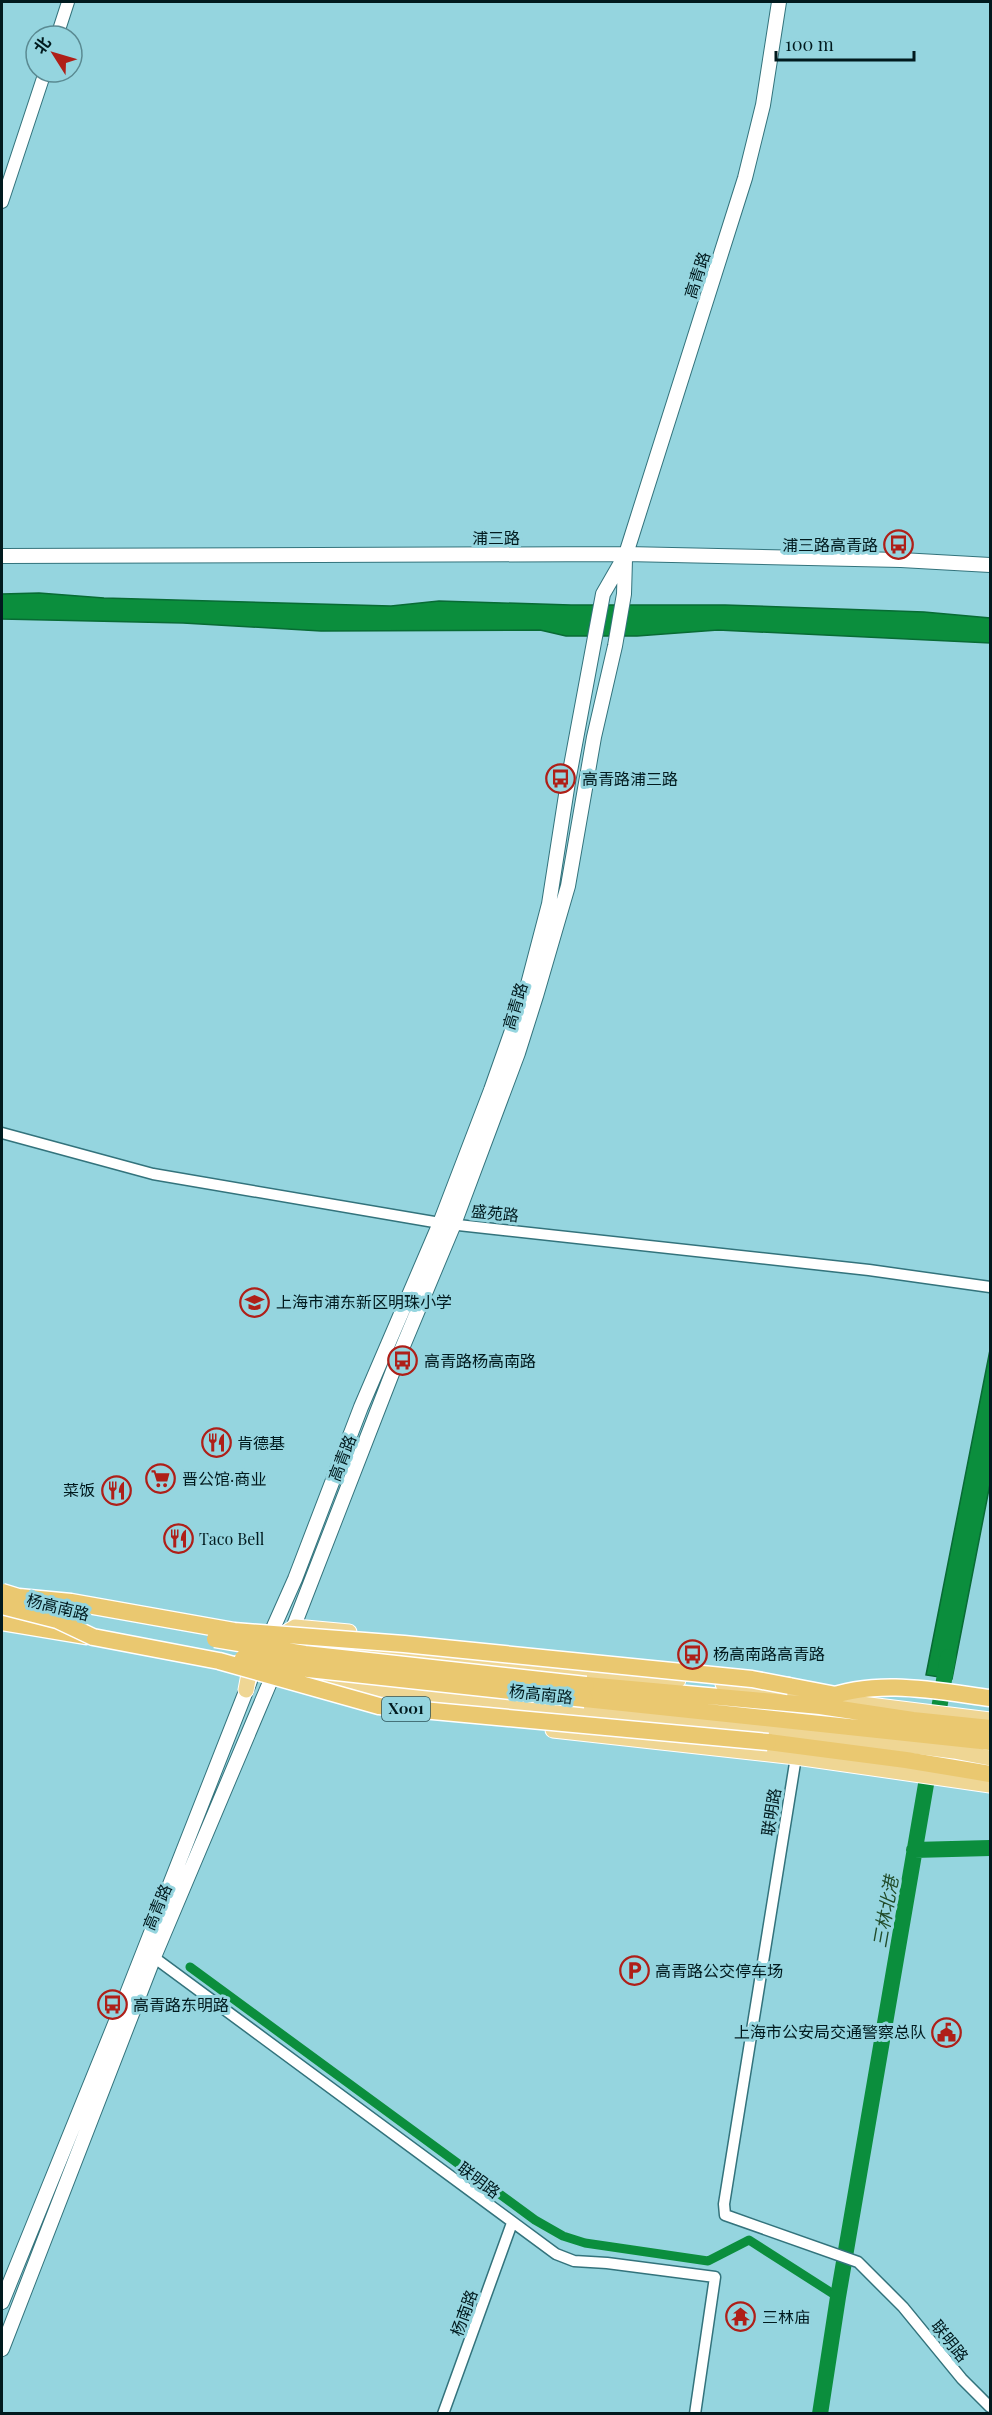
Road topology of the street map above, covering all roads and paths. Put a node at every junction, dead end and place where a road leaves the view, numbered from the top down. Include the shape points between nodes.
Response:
1 (68, 2) edge
2 (779, 2) edge
3 (61, 24) edge
4 (41, 84) edge
5 (2, 202) edge
6 (626, 554) junction
7 (2, 556) edge
8 (990, 565) edge
9 (2, 1133) edge
10 (440, 1223) junction
11 (454, 1224) junction
12 (990, 1287) edge
13 (2, 1584) edge
14 (2, 1591) edge
15 (19, 1597) junction
16 (71, 1602) junction
17 (2, 1608) edge
18 (55, 1619) junction
19 (2, 1622) edge
20 (294, 1627) junction
21 (93, 1637) junction
22 (287, 1642) junction
23 (150, 1644) junction
24 (265, 1646) junction
25 (232, 1660) junction
26 (276, 1669) junction
27 (254, 1672) junction
28 (741, 1686) junction
29 (756, 1690) junction
30 (586, 1692) junction
31 (837, 1695) junction
32 (990, 1698) edge
33 (777, 1702) junction
34 (990, 1720) edge
35 (990, 1728) edge
36 (819, 1729) junction
37 (956, 1733) junction
38 (910, 1741) junction
39 (987, 1743) edge
40 (850, 1745) junction
41 (827, 1749) junction
42 (796, 1756) junction
43 (990, 1758) edge
44 (873, 1769) junction
45 (990, 1774) edge
46 (990, 1785) edge
47 (149, 1954) junction
48 (512, 2223) junction
49 (2, 2302) edge
50 (2, 2349) edge
51 (990, 2407) edge
52 (443, 2414) edge
53 (695, 2414) edge

1 - 3 street
2 - 6 main road, 高青路 via 763,105 745,178
4 - 5 street
6 - 7 main road, 浦三路
6 - 8 main road, 浦三路
6 - 10 main road, 高青路 via 603,594 544,927 527,988
6 - 11 main road, 高青路 via 615,646 594,737 568,886 518,1053
9 - 10 street, 盛苑路 via 153,1174
10 - 11 street, 盛苑路
10 - 24 main road, 高青路
11 - 12 street, 盛苑路
11 - 20 main road, 高青路
13 - 16 highway, bridge
14 - 15 highway, 杨高南路 / X001, bridge
14 - 24 main road, 杨高南路 / X001
15 - 16 highway, 杨高南路 / X001, bridge
15 - 30 highway, 杨高南路 / X001, bridge via 103,1618 305,1654
16 - 31 highway, 杨高南路 / X001, bridge via 234,1631 752,1679
17 - 18 highway, 杨高南路 / X001, bridge
17 - 23 main road, 杨高南路 / X001
18 - 21 highway, 杨高南路 / X001, bridge
18 - 30 highway, 杨高南路 / X001, bridge via 299,1668
19 - 21 highway, bridge
20 - 22 main road, 高青路
20 - 24 main road
20 - 27 main road
20 - 28 main road via 708,1669
21 - 41 highway, 杨高南路 / X001, bridge via 219,1661 380,1706
22 - 26 main road, 高青路
22 - 27 main road
22 - 28 main road, 杨高南路 / X001
23 - 25 main road, 杨高南路
23 - 27 main road, 杨高南路
24 - 27 main road, 高青路
25 - 27 main road, 杨高南路
25 - 27 main road via 247,1670 249,1678
26 - 27 main road, 杨高南路
26 - 36 main road, 杨高南路 / X001 via 386,1693
26 - 42 main road, X001 via 291,1690 373,1711
26 - 47 main road, 高青路
27 - 47 main road, 高青路
28 - 29 main road, 杨高南路 / X001
29 - 31 main road, 杨高南路 / X001
29 - 33 main road, 杨高南路 / X001
30 - 33 highway, 杨高南路 / X001
30 - 36 highway, 杨高南路 / X001
31 - 32 highway, X001 via 921,1689
31 - 38 main road, 杨高南路 / X001
33 - 38 highway, 杨高南路 / X001
34 - 37 main road, 杨高南路 / X001
35 - 37 highway, 杨高南路 / X001
36 - 38 highway, 杨高南路 / X001
36 - 40 main road, 杨高南路
37 - 38 highway, 杨高南路 / X001
37 - 38 main road, 杨高南路 / X001
37 - 39 highway, 杨高南路 / X001
37 - 43 main road, 杨高南路 / X001
38 - 40 highway, X001
38 - 44 main road, X001
38 - 45 highway, X001
38 - 46 main road, X001 via 946,1779
40 - 41 highway, 杨高南路 / X001
41 - 44 main road, 杨高南路
42 - 44 main road, X001
42 - 51 street, 联明路 via 725,2215 858,2262
47 - 48 street, 联明路
47 - 49 main road, 高青路
47 - 50 main road, 高青路
48 - 52 street, 杨南路
48 - 53 street, 联明路 via 546,2248 574,2261 715,2277

